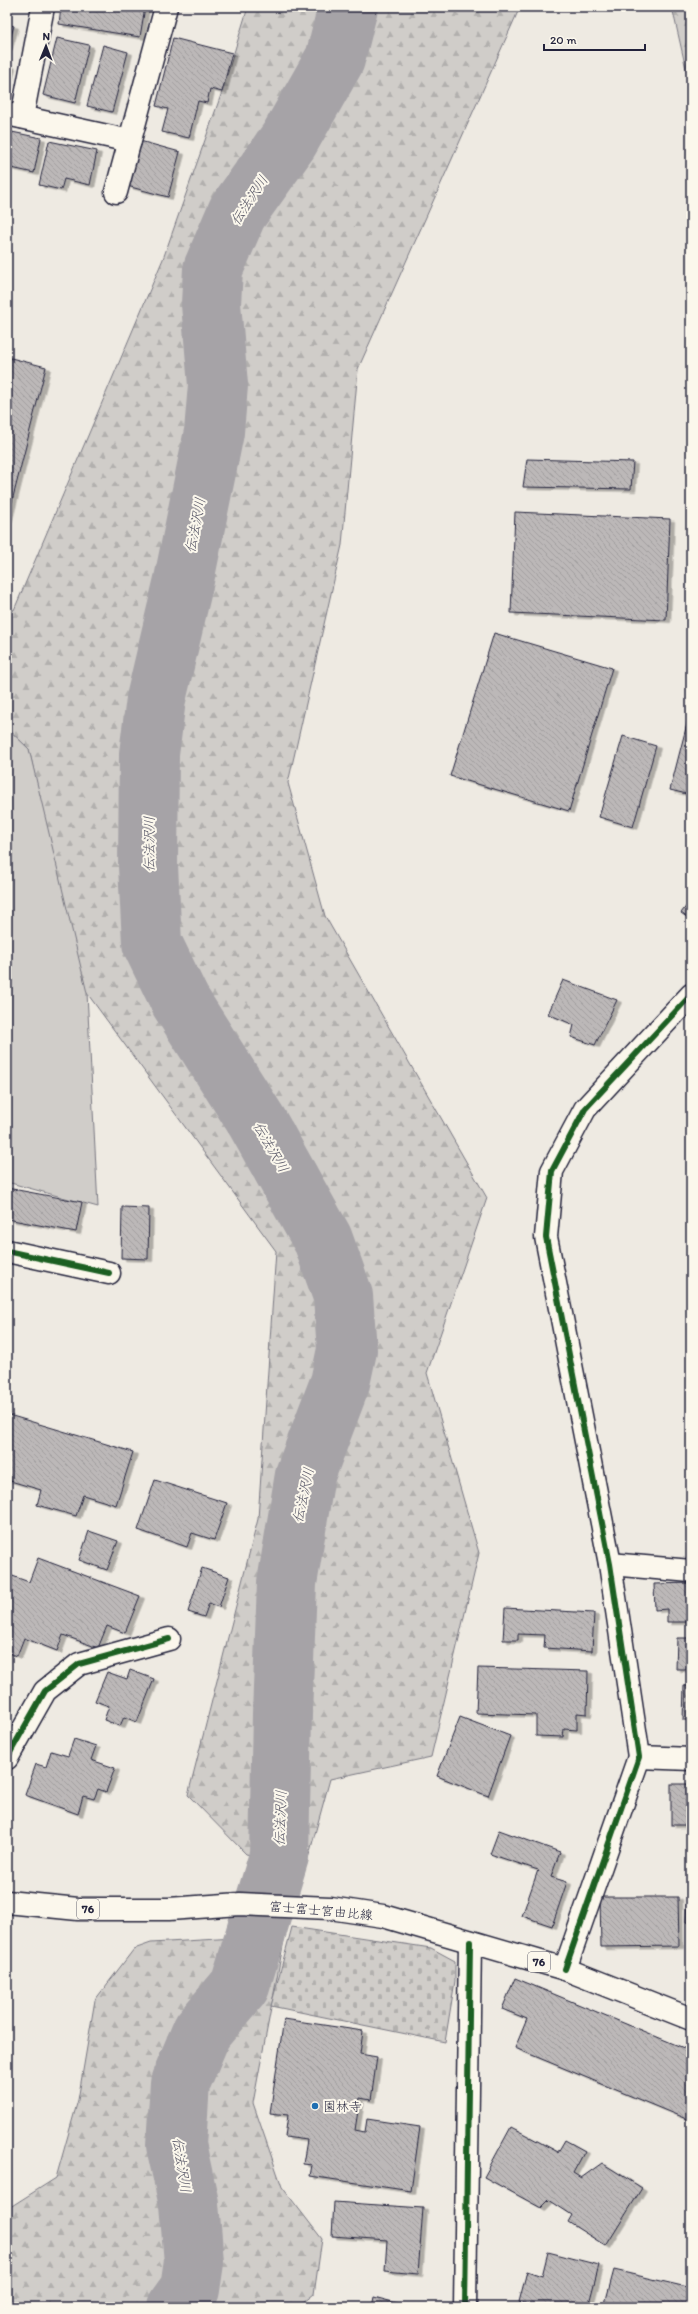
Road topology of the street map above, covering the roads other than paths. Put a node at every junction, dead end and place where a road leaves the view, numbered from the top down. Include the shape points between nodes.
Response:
1 (43, 7) edge
2 (166, 7) edge
3 (15, 116) edge
4 (130, 141) junction
5 (116, 192) dead end
6 (691, 995) edge
7 (7, 1251) edge
8 (109, 1273) dead end
9 (610, 1564) junction
10 (691, 1571) edge
11 (169, 1639) dead end
12 (639, 1757) junction
13 (7, 1758) edge
14 (691, 1759) edge
15 (7, 1902) edge
16 (470, 1942) junction
17 (565, 1969) junction
18 (691, 2019) edge
19 (465, 2307) edge

1 - 3 street
2 - 4 street
3 - 4 street
4 - 5 street
6 - 9 street via 585,1109 552,1171 546,1237
7 - 8 street
9 - 10 street
9 - 12 street
11 - 13 street via 79,1664 44,1691
12 - 14 street
12 - 17 street
15 - 16 street, 富士富士宮由比線 / 76 via 78,1909 169,1910 240,1904 330,1908 383,1916
16 - 17 street, 富士富士宮由比線 / 76
16 - 19 street
17 - 18 street, 富士富士宮由比線 / 76

